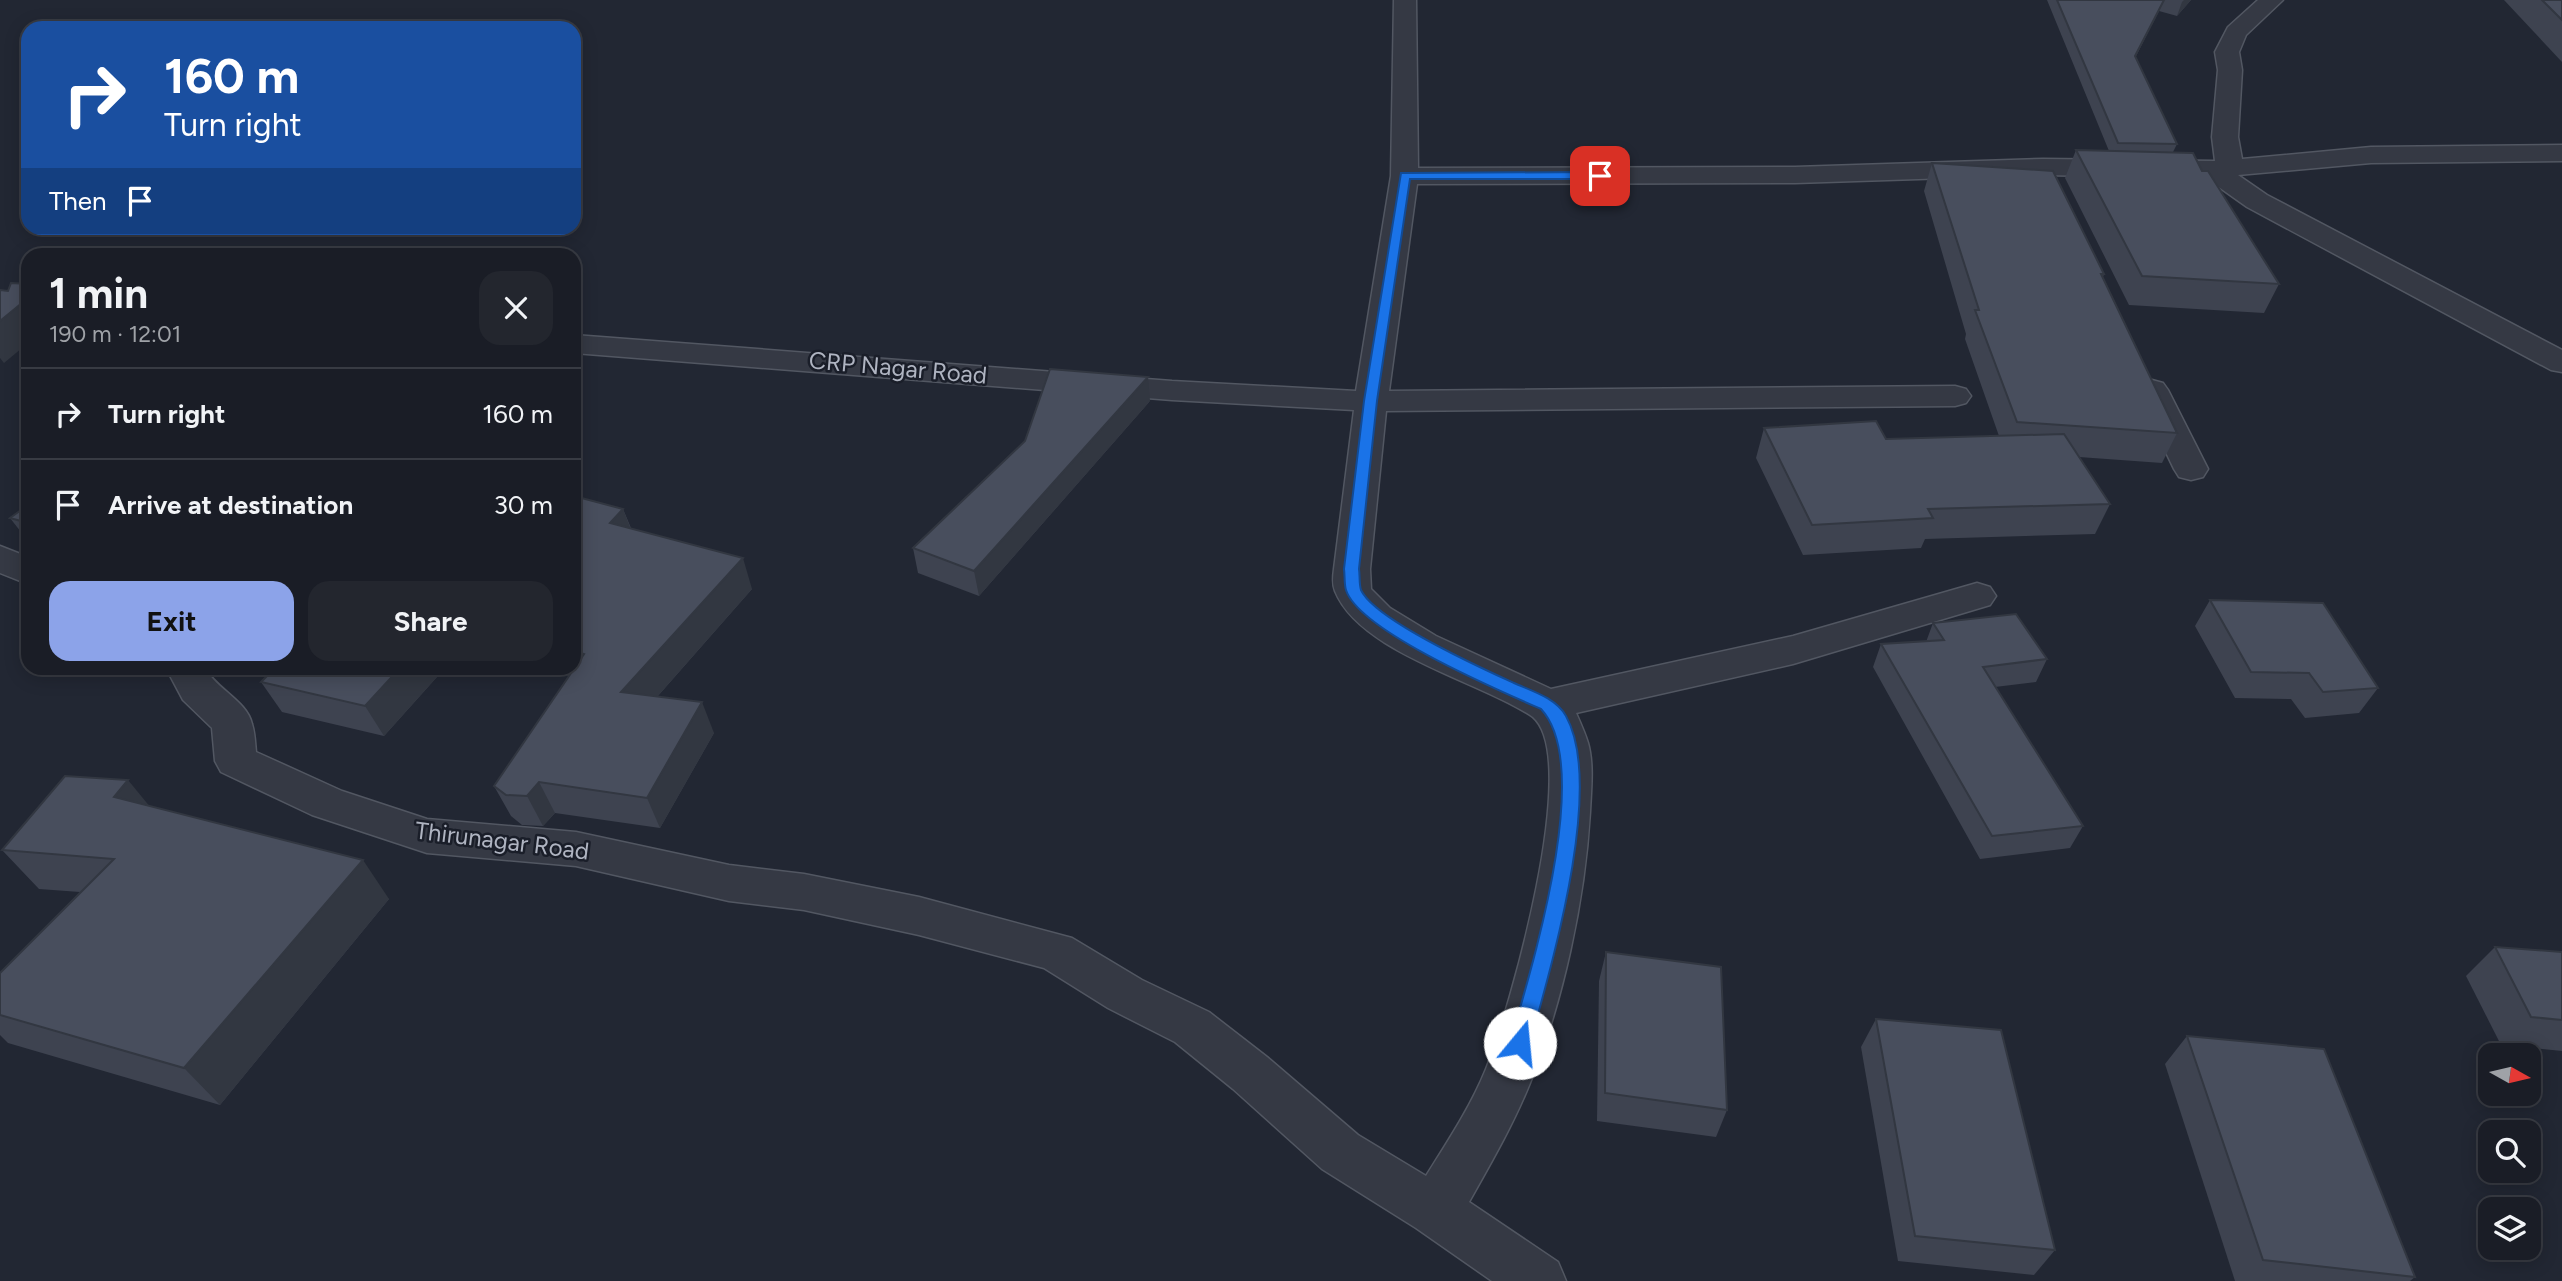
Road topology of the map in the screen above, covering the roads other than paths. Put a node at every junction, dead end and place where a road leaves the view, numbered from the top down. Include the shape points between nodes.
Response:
1 (1405, 0) edge
2 (2272, 0) edge
3 (2562, 153) edge
4 (2221, 169) junction
5 (1405, 176) junction
6 (581, 344) edge
7 (2138, 361) edge
8 (2562, 363) edge
9 (1955, 396) dead end
10 (1371, 401) junction
11 (2191, 470) dead end
12 (0, 558) edge
13 (21, 568) edge
14 (1977, 596) dead end
15 (189, 675) edge
16 (1547, 705) junction
17 (1435, 1210) junction
18 (1539, 1281) edge

1 - 5 street
2 - 4 street via 2236,32 2227,52 2230,70
3 - 4 street via 2371,155
4 - 5 street via 2049,179
4 - 8 street via 2269,207
5 - 10 street
6 - 10 street, CRP Nagar Road via 1222,396
7 - 11 street
9 - 10 street, CRP Nagar Road
10 - 16 street via 1353,590 1371,612 1394,628
12 - 13 street
14 - 16 street via 1793,650
15 - 17 street, Thirunagar Road via 197,690 232,722 236,761 327,803 428,836 576,849 729,883 804,892 919,916 1056,952 1192,1027 1340,1152
16 - 17 street via 1566,736 1572,789 1553,926 1512,1067
17 - 18 street

